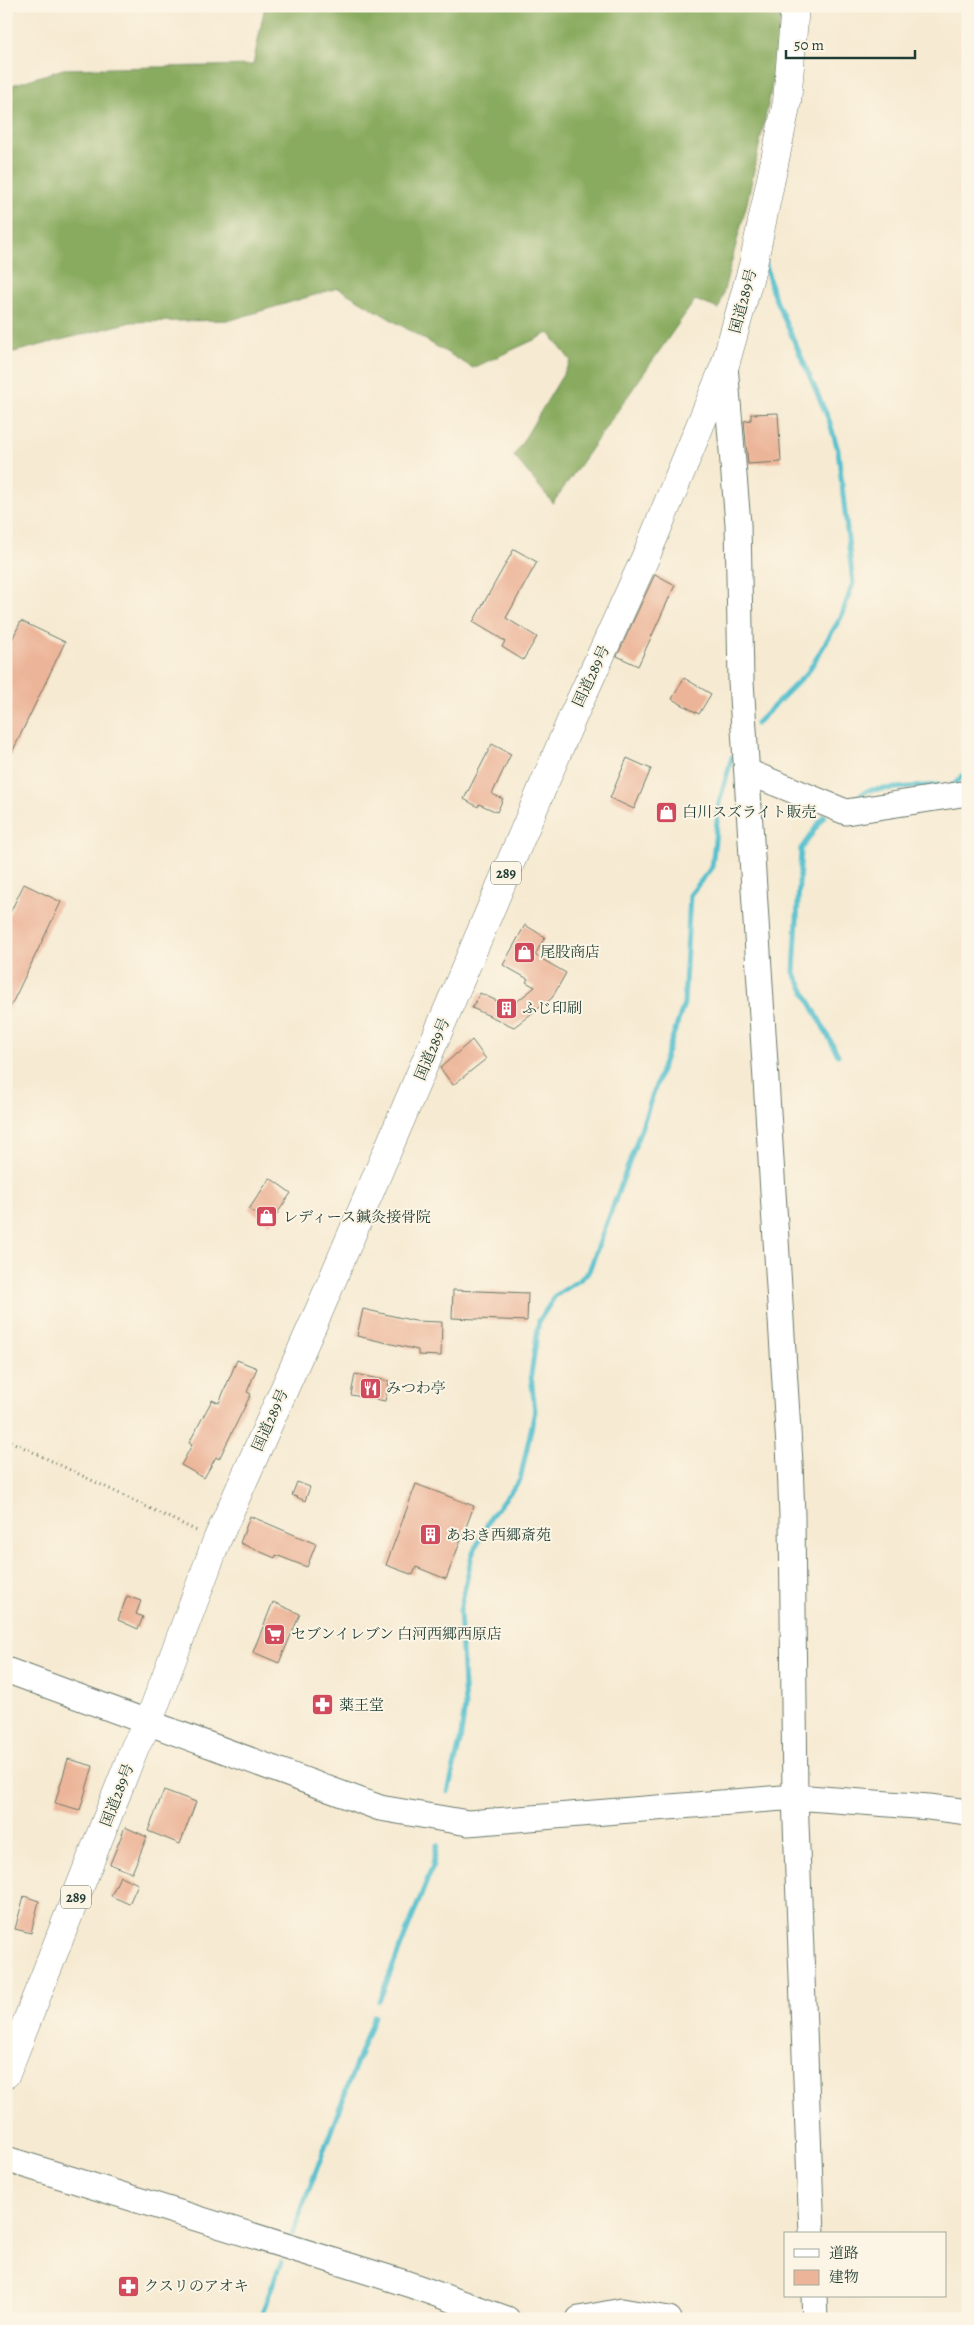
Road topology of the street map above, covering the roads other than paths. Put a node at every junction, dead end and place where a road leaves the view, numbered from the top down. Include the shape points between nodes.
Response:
1 (795, 6) edge
2 (725, 365) junction
3 (748, 772) junction
4 (968, 793) edge
5 (6, 1670) edge
6 (149, 1722) junction
7 (795, 1797) junction
8 (968, 1812) edge
9 (6, 2074) edge
10 (6, 2159) edge
11 (812, 2232) edge
12 (814, 2298) edge
13 (505, 2319) edge
14 (579, 2319) edge
15 (669, 2319) edge
16 (815, 2319) edge

1 - 2 highway, 国道289号 / 289 via 785,111 753,265
2 - 3 street via 738,524 741,681
2 - 6 highway, 国道289号 / 289 via 646,556 572,716 334,1277 216,1540
3 - 4 street via 846,812
3 - 7 street via 791,1490
5 - 6 street
6 - 7 street via 380,1808 468,1823
6 - 9 highway, 国道289号 / 289 via 135,1747
7 - 8 street
7 - 11 street
10 - 13 street via 408,2284
12 - 16 street
14 - 15 street via 622,2311

